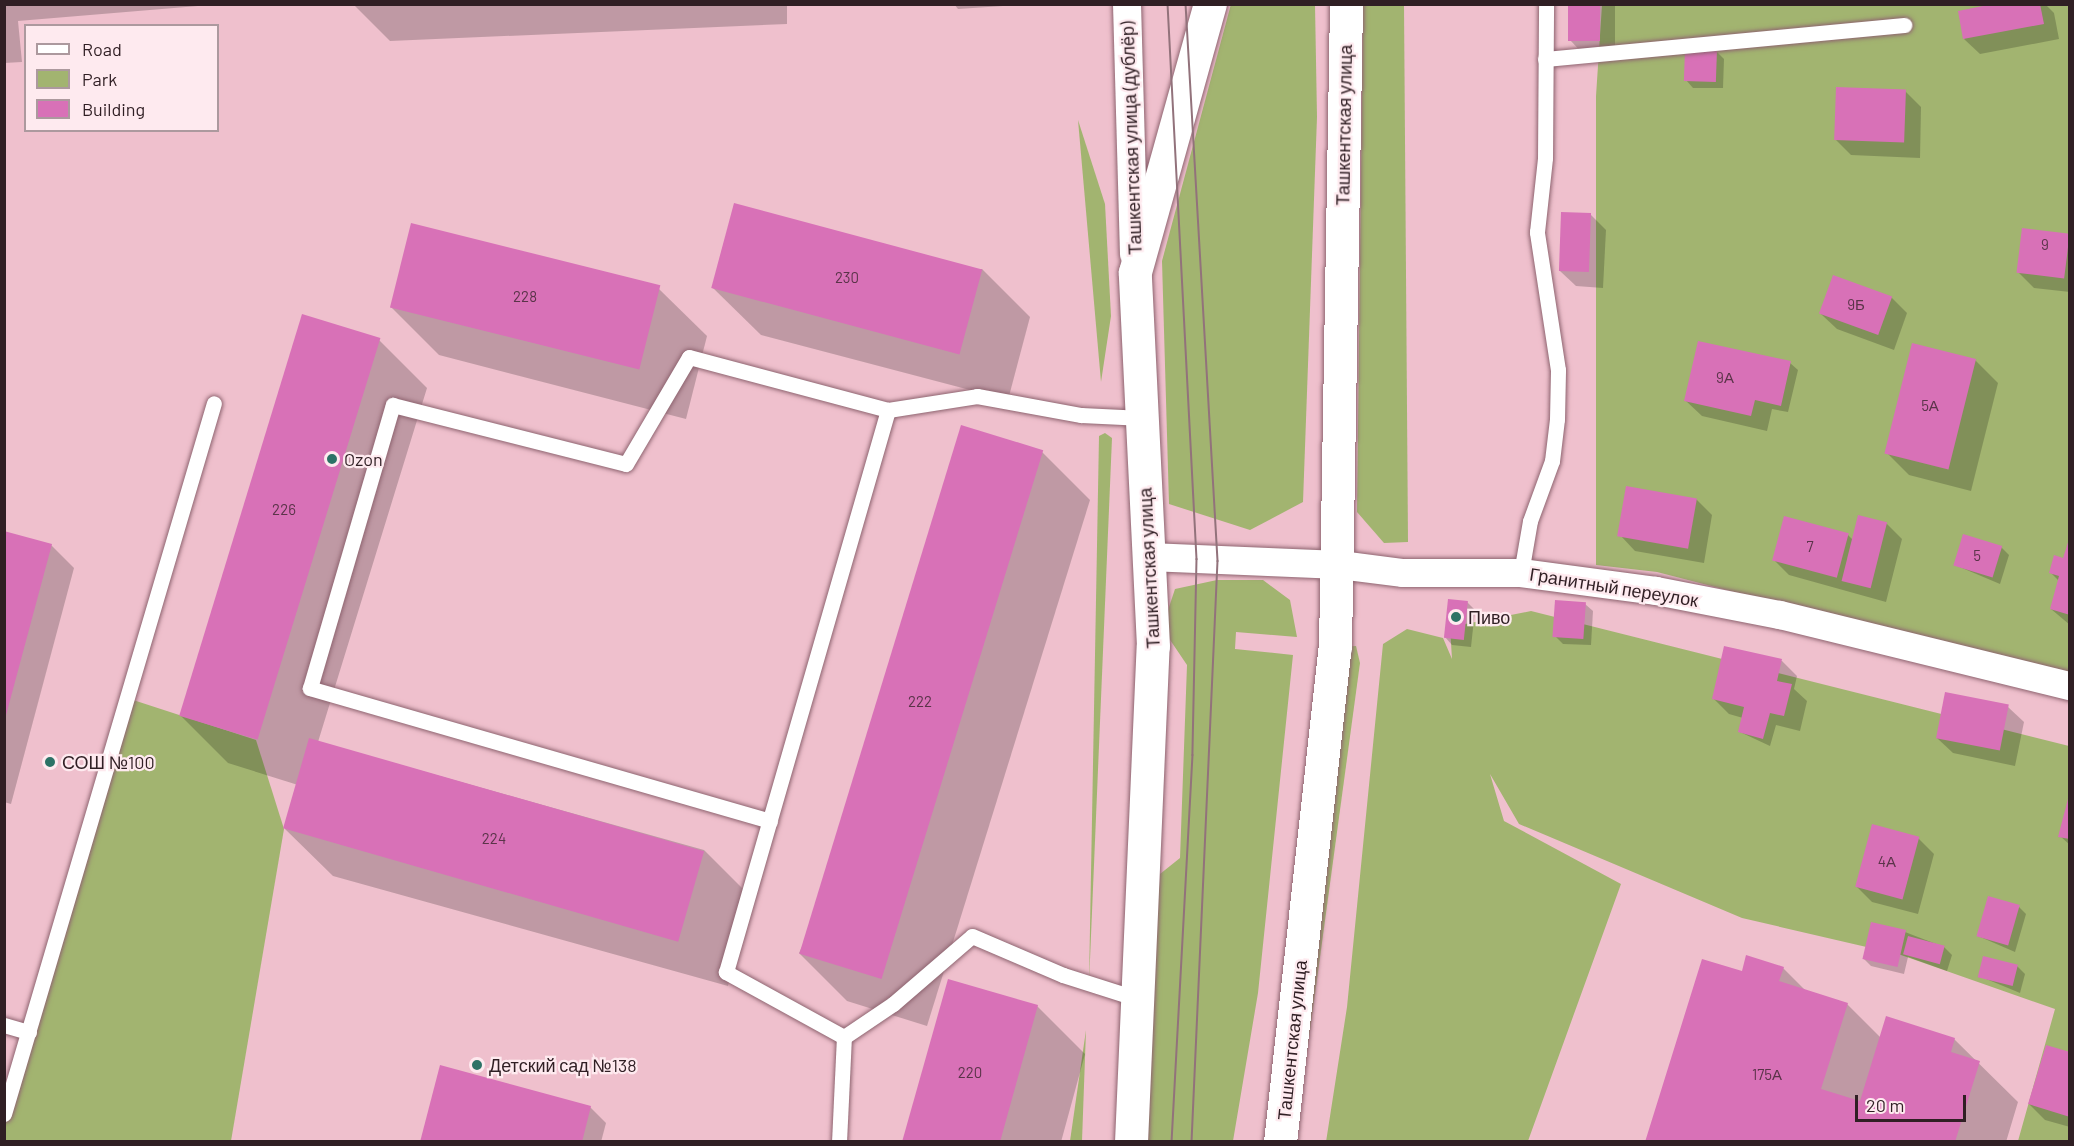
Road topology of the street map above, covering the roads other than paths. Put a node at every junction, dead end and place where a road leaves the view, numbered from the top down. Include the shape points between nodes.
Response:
1 (1127, 4) edge
2 (1210, 4) edge
3 (1346, 4) edge
4 (1546, 4) edge
5 (1904, 25) dead end
6 (1545, 59) junction
7 (1135, 272) junction
8 (214, 403) dead end
9 (888, 410) junction
10 (1141, 418) junction
11 (1149, 557) junction
12 (1340, 565) junction
13 (1521, 573) junction
14 (2070, 686) edge
15 (770, 821) junction
16 (1138, 999) junction
17 (4, 1025) edge
18 (29, 1032) junction
19 (844, 1037) junction
20 (4, 1114) edge
21 (839, 1142) edge
22 (1131, 1142) edge
23 (1280, 1142) edge

1 - 7 street, Ташкентская улица (дублёр)
2 - 7 main road, Ташкентская улица
3 - 12 main road, Ташкентская улица
4 - 6 lane
5 - 6 lane
6 - 13 lane via 1545,158 1537,232 1558,370 1557,419 1552,461 1530,521
7 - 10 main road, Ташкентская улица
8 - 18 lane
9 - 10 lane via 977,396 1081,416
9 - 15 lane
9 - 15 lane via 689,357 626,464 393,405 310,688
10 - 11 main road, Ташкентская улица
11 - 12 street, Гранитный переулок
11 - 16 main road, Ташкентская улица via 1151,780
12 - 13 street, Гранитный переулок via 1402,573
12 - 23 main road, Ташкентская улица
13 - 14 street, Гранитный переулок via 1780,615
15 - 19 lane via 726,972
16 - 19 lane via 1063,975 972,936 893,1004
16 - 22 main road, Ташкентская улица
17 - 18 lane
18 - 20 lane
19 - 21 lane

